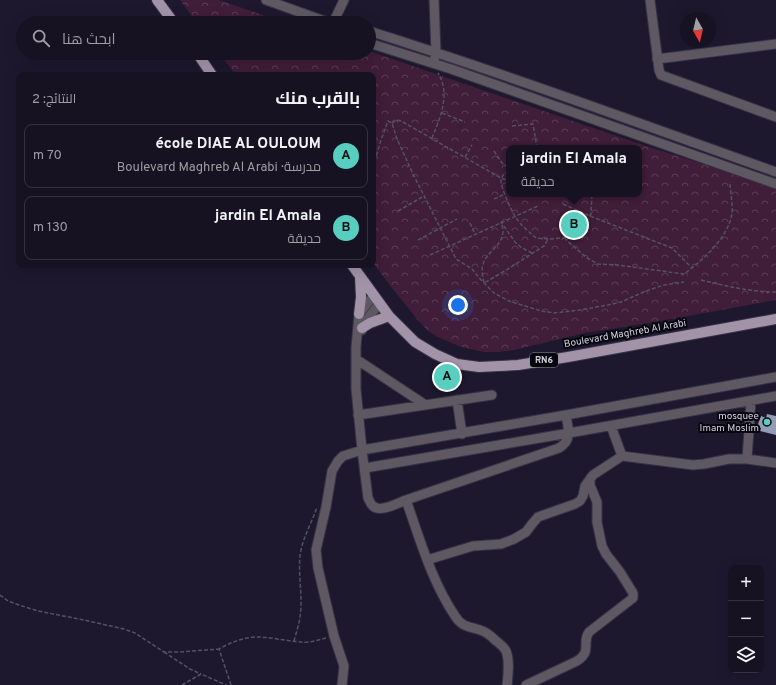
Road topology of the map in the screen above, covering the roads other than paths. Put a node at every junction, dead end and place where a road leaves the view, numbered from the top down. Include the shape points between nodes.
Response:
1 (157, 0) edge
2 (266, 0) edge
3 (344, 0) edge
4 (434, 0) edge
5 (650, 0) edge
6 (169, 16) edge
7 (311, 16) edge
8 (337, 16) edge
9 (376, 33) edge
10 (776, 44) edge
11 (376, 45) edge
12 (436, 52) junction
13 (657, 59) junction
14 (202, 60) edge
15 (434, 64) junction
16 (210, 72) edge
17 (523, 82) junction
18 (519, 94) junction
19 (776, 116) edge
20 (776, 172) edge
21 (776, 184) edge
22 (354, 268) edge
23 (360, 276) junction
24 (377, 299) junction
25 (359, 314) junction
26 (389, 316) junction
27 (776, 319) edge
28 (362, 328) junction
29 (356, 342) junction
30 (356, 359) junction
31 (776, 377) edge
32 (492, 395) dead end
33 (776, 396) edge
34 (457, 400) junction
35 (751, 401) junction
36 (424, 404) junction
37 (358, 414) junction
38 (566, 415) junction
39 (612, 426) junction
40 (569, 433) junction
41 (462, 434) junction
42 (362, 450) junction
43 (622, 456) junction
44 (747, 459) junction
45 (776, 463) edge
46 (365, 468) junction
47 (590, 479) junction
48 (406, 500) junction
49 (427, 560) junction
50 (342, 685) edge
51 (507, 685) edge
52 (526, 685) edge

1 - 6 main road
2 - 7 street
3 - 8 street
4 - 12 street
5 - 13 street
9 - 12 street
10 - 13 street
11 - 15 street
12 - 15 street
12 - 17 street
13 - 19 street via 661,75
14 - 16 main road
15 - 18 street
17 - 18 street
17 - 20 street
18 - 21 street
22 - 23 main road, Boulevard Maghreb Al Arabi / RN6
23 - 24 main road, Boulevard Maghreb Al Arabi / RN6
23 - 25 main road
24 - 25 street
24 - 26 main road, Boulevard Maghreb Al Arabi / RN6
24 - 28 street
25 - 29 street
26 - 27 main road, Boulevard Maghreb Al Arabi / RN6 via 415,342 435,354 457,364 479,367 518,365 568,357
26 - 28 main road
28 - 29 street
29 - 30 street
30 - 36 street
30 - 37 street
31 - 38 street
32 - 34 street
33 - 35 street
34 - 36 street
34 - 41 street
35 - 39 street
35 - 44 street
36 - 37 street
37 - 42 street
38 - 40 street
38 - 41 street
39 - 40 street
39 - 43 street
40 - 46 street
40 - 48 street via 567,441 559,448
41 - 42 street
42 - 46 street
42 - 50 street via 343,456 332,472 316,550 334,636 344,666
43 - 44 street via 693,465
43 - 47 street
44 - 45 street
46 - 48 street via 368,498 374,507 385,508
47 - 49 street via 580,501 538,517 526,532 514,539 501,544 474,546
47 - 52 street via 597,502 597,522 602,546 634,596 589,632 583,657
48 - 49 street
49 - 51 street via 444,597 460,622 484,631 506,651

